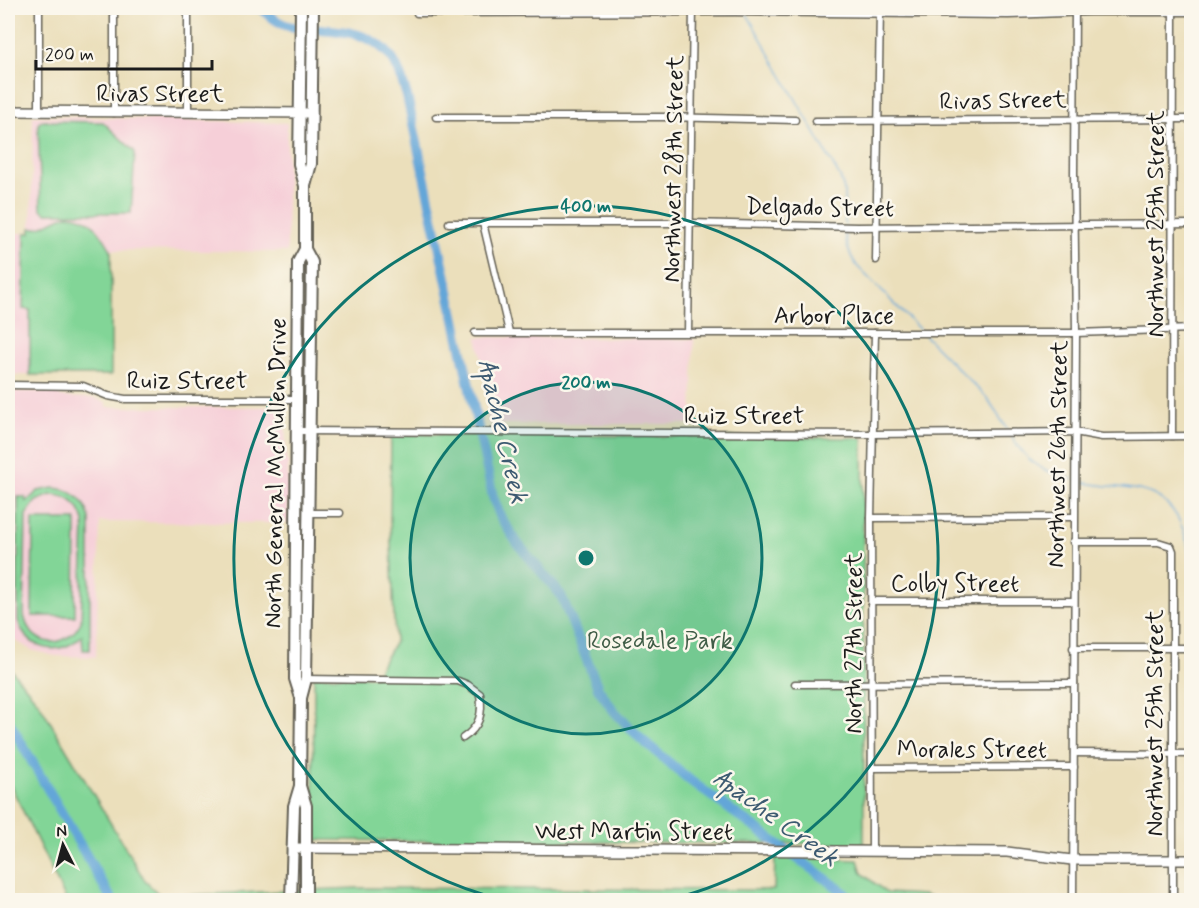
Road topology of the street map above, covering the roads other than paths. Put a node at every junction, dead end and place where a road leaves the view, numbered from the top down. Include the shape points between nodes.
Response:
1 (39, 8) edge
2 (114, 8) edge
3 (188, 8) edge
4 (301, 8) edge
5 (314, 8) edge
6 (944, 8) edge
7 (1008, 8) edge
8 (510, 10) edge
9 (693, 10) edge
10 (1075, 10) edge
11 (1125, 10) edge
12 (880, 11) edge
13 (1173, 12) junction
14 (1191, 12) edge
15 (417, 13) dead end
16 (944, 15) junction
17 (1008, 15) junction
18 (8, 111) edge
19 (39, 112) junction
20 (114, 113) junction
21 (188, 113) junction
22 (299, 113) junction
23 (312, 113) junction
24 (436, 117) dead end
25 (692, 117) junction
26 (1074, 119) junction
27 (1174, 119) junction
28 (1191, 119) edge
29 (795, 120) dead end
30 (815, 121) dead end
31 (878, 121) junction
32 (305, 186) junction
33 (483, 223) junction
34 (690, 223) junction
35 (449, 224) dead end
36 (1173, 224) junction
37 (1191, 224) edge
38 (1074, 225) junction
39 (877, 226) junction
40 (305, 249) junction
41 (876, 260) dead end
42 (1173, 329) junction
43 (1191, 330) edge
44 (509, 332) junction
45 (688, 332) junction
46 (475, 333) dead end
47 (875, 333) junction
48 (1076, 333) junction
49 (8, 385) edge
50 (297, 399) junction
51 (297, 430) junction
52 (309, 431) junction
53 (1075, 432) junction
54 (873, 434) junction
55 (1172, 436) junction
56 (1191, 436) edge
57 (296, 509) junction
58 (309, 513) junction
59 (340, 513) dead end
60 (1074, 517) junction
61 (871, 518) junction
62 (1073, 542) junction
63 (872, 601) junction
64 (1073, 601) junction
65 (308, 614) junction
66 (1073, 648) junction
67 (1172, 648) junction
68 (1191, 648) edge
69 (295, 679) junction
70 (306, 679) junction
71 (1074, 683) junction
72 (795, 684) dead end
73 (872, 684) junction
74 (301, 698) junction
75 (463, 738) dead end
76 (1074, 753) junction
77 (1173, 753) junction
78 (1191, 753) edge
79 (1074, 767) junction
80 (871, 768) junction
81 (300, 786) junction
82 (292, 848) junction
83 (307, 848) junction
84 (872, 852) junction
85 (1172, 859) junction
86 (1072, 860) junction
87 (1191, 860) edge
88 (291, 900) edge
89 (306, 900) edge
90 (1072, 900) edge
91 (1173, 900) edge

1 - 19 street
2 - 20 street
3 - 21 street
4 - 22 main road, North General McMullen Drive
5 - 23 main road, North General McMullen Drive
6 - 16 street
7 - 17 street
8 - 9 street
8 - 15 street
9 - 12 street
9 - 25 street, Northwest 28th Street
10 - 11 street
10 - 17 street
10 - 26 street, Northwest 26th Street
11 - 13 street
12 - 16 street
12 - 31 street
13 - 14 street
13 - 27 street, Northwest 25th Street
16 - 17 street
18 - 19 street, Rivas Street
19 - 20 street, Rivas Street
20 - 21 street, Rivas Street
21 - 22 street, Rivas Street
22 - 23 street, Rivas Street
22 - 32 main road, North General McMullen Drive via 299,164
23 - 32 main road, North General McMullen Drive via 311,164
24 - 25 street
25 - 29 street
25 - 34 street, Northwest 28th Street
26 - 27 street, Rivas Street
26 - 31 street, Rivas Street
26 - 38 street, Northwest 26th Street
27 - 28 street, Rivas Street
27 - 36 street, Northwest 25th Street
30 - 31 street, Rivas Street
31 - 39 street
32 - 40 main road, North General McMullen Drive
33 - 34 street, Delgado Street
33 - 35 street, Delgado Street
33 - 44 street
34 - 39 street, Delgado Street
34 - 45 street, Northwest 28th Street
36 - 37 street, Delgado Street
36 - 38 street, Delgado Street
36 - 42 street, Northwest 25th Street
38 - 39 street, Delgado Street
38 - 48 street, Northwest 26th Street
39 - 41 street
40 - 50 main road, North General McMullen Drive via 298,262
40 - 52 main road, North General McMullen Drive via 312,262
42 - 43 street, Arbor Place
42 - 48 street, Arbor Place
42 - 55 street, Northwest 25th Street
44 - 45 street, Arbor Place
44 - 46 street, Arbor Place
45 - 47 street, Arbor Place
47 - 48 street, Arbor Place
47 - 54 street, North 27th Street
48 - 53 street, Northwest 26th Street
49 - 50 street, Ruiz Street via 82,386 125,399
50 - 51 main road, North General McMullen Drive
51 - 52 street, Ruiz Street
51 - 57 main road, North General McMullen Drive
52 - 54 street, Ruiz Street
52 - 58 main road, North General McMullen Drive
53 - 54 street, Ruiz Street
53 - 55 street, Ruiz Street via 1102,437
53 - 60 street, Northwest 26th Street
54 - 61 street, North 27th Street
55 - 56 street, Ruiz Street
57 - 65 main road via 302,513 301,595
57 - 69 main road, North General McMullen Drive
58 - 59 street
58 - 65 main road, North General McMullen Drive
60 - 61 street
60 - 62 street, Northwest 26th Street
61 - 63 street, North 27th Street
62 - 64 street, Northwest 26th Street
62 - 67 street, Northwest 25th Street via 1158,542 1170,546
63 - 64 street, Colby Street
63 - 73 street, North 27th Street
64 - 66 street, Northwest 26th Street
65 - 70 main road, North General McMullen Drive
66 - 67 street
66 - 71 street, Northwest 26th Street
67 - 68 street
67 - 77 street, Northwest 25th Street
69 - 70 street
69 - 74 main road, North General McMullen Drive
70 - 74 main road, North General McMullen Drive
70 - 75 street via 458,681 480,694 482,712 474,731
71 - 73 street
71 - 76 street, Northwest 26th Street
72 - 73 street
73 - 80 street, North 27th Street
74 - 81 main road, North General McMullen Drive
76 - 77 street, Morales Street
76 - 79 street, Northwest 26th Street
77 - 78 street, Morales Street
77 - 85 street, Northwest 25th Street
79 - 80 street, Morales Street
79 - 86 street, Northwest 26th Street
80 - 84 street, North 27th Street
81 - 82 main road, North General McMullen Drive via 294,806
81 - 83 main road, North General McMullen Drive via 306,806
82 - 83 street, West Martin Street
82 - 88 main road, North General McMullen Drive
83 - 84 street, West Martin Street
83 - 89 main road, North General McMullen Drive
84 - 86 street, West Martin Street via 1007,852
85 - 86 street, West Martin Street
85 - 87 street, West Martin Street
85 - 91 street, Northwest 25th Street
86 - 90 street, Northwest 26th Street

